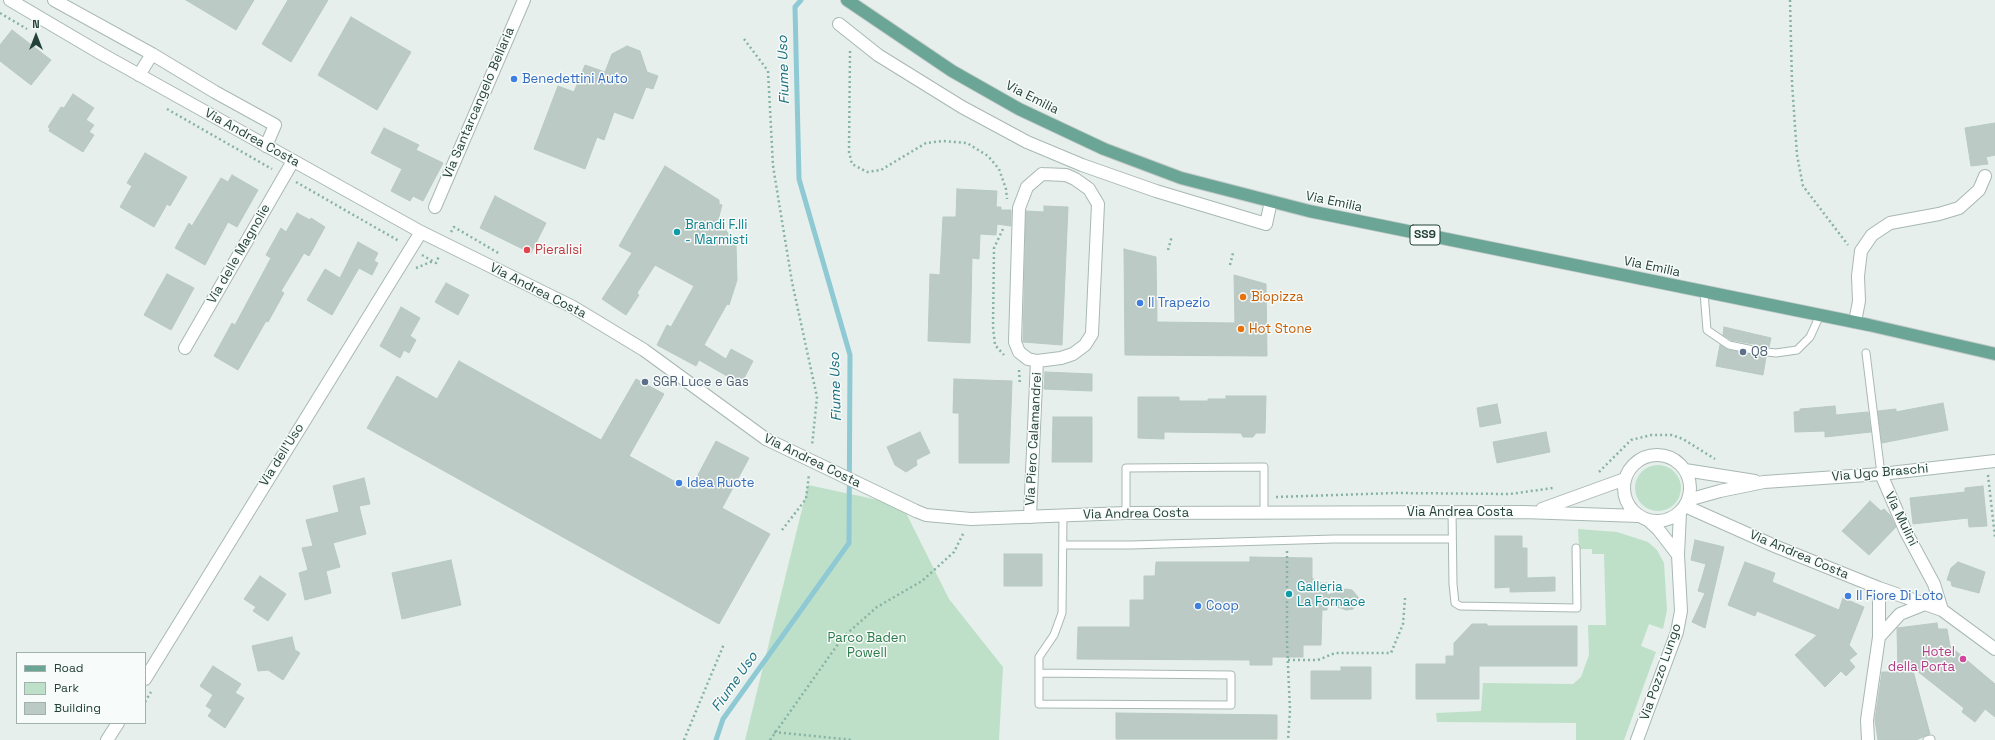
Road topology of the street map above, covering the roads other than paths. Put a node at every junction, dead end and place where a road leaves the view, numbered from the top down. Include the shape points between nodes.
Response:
1 (10, 0) edge
2 (54, 0) edge
3 (524, 0) edge
4 (847, 0) edge
5 (839, 24) dead end
6 (152, 54) junction
7 (139, 75) junction
8 (266, 146) junction
9 (293, 161) junction
10 (1985, 176) dead end
11 (1271, 201) junction
12 (435, 207) dead end
13 (421, 232) junction
14 (1704, 292) junction
15 (1820, 315) junction
16 (1855, 322) junction
17 (185, 348) dead end
18 (1866, 353) dead end
19 (1995, 354) edge
20 (1037, 361) junction
21 (1991, 462) edge
22 (1685, 470) junction
23 (1881, 474) junction
24 (1626, 479) junction
25 (1764, 482) junction
26 (1684, 506) junction
27 (1452, 511) junction
28 (1264, 512) junction
29 (1535, 512) junction
30 (1126, 513) junction
31 (1063, 516) junction
32 (1030, 517) junction
33 (1643, 518) junction
34 (1452, 539) junction
35 (1063, 545) junction
36 (1576, 548) dead end
37 (1678, 556) junction
38 (1879, 588) junction
39 (1925, 604) junction
40 (1942, 610) junction
41 (1879, 637) junction
42 (1995, 649) edge
43 (1039, 673) junction
44 (146, 677) edge
45 (117, 724) edge
46 (107, 740) edge
47 (1637, 740) edge
48 (1868, 740) edge

1 - 7 street, Via Andrea Costa
2 - 6 street
3 - 12 street, Via Santarcangelo Bellaria
4 - 11 main road, Via Emilia / SS9 via 952,71 1006,102 1104,149 1181,178
5 - 11 street via 878,55 962,107 1028,142 1082,165 1156,191 1266,224
6 - 7 street
6 - 8 street via 275,125
7 - 8 street, Via Andrea Costa
8 - 9 street, Via Andrea Costa
9 - 13 street, Via Andrea Costa
9 - 17 street, Via delle Magnolie
10 - 16 street via 1979,190 1958,208 1890,223 1872,235 1861,251 1859,300
11 - 14 main road, Via Emilia / SS9
13 - 32 street, Via Andrea Costa, bridge via 573,307 644,350 766,439 916,511 926,515 970,519
13 - 44 street, Via dell'Uso
14 - 15 main road, Via Emilia / SS9
14 - 15 lane via 1707,330 1729,345 1758,351 1776,353 1797,350 1810,337
15 - 16 main road, Via Emilia / SS9
16 - 19 main road, Via Emilia / SS9
18 - 23 lane, Via Mulini
20 - 20 street, Via Piero Calamandrei via 1073,354 1085,345 1092,334 1098,204 1089,189 1066,175 1042,174 1032,181 1019,208 1016,342 1019,352 1028,359
20 - 32 street, Via Piero Calamandrei
21 - 23 street, Via Ugo Braschi
22 - 24 street via 1673,460 1658,455 1638,462 1630,469
22 - 25 street, Via Ugo Braschi
22 - 26 street via 1690,490
23 - 25 street, Via Ugo Braschi
23 - 40 street, Via Mulini via 1906,532 1934,584
24 - 29 street, Via Andrea Costa
24 - 33 street via 1626,500 1631,509
25 - 26 street, Via Ugo Braschi via 1720,491
26 - 33 street via 1665,520
26 - 37 street, Via Pozzo Lungo
26 - 38 street, Via Andrea Costa
27 - 28 street, Via Andrea Costa
27 - 29 street, Via Andrea Costa
27 - 34 lane
28 - 30 street, Via Andrea Costa
28 - 30 lane via 1264,467 1126,468
29 - 33 street, Via Andrea Costa
30 - 31 street, Via Andrea Costa
31 - 32 street, Via Andrea Costa
31 - 35 lane
33 - 37 street via 1658,529
34 - 35 lane
34 - 36 lane via 1455,603 1472,608 1577,608
35 - 43 lane via 1062,613 1054,635 1039,657
37 - 47 street, Via Pozzo Lungo via 1681,611 1677,632
38 - 39 street, Via Andrea Costa
38 - 41 street
39 - 40 street, Via Andrea Costa
39 - 41 street via 1900,614
40 - 42 street, Via Andrea Costa
41 - 48 street via 1867,720
43 - 43 lane via 1039,704 1231,705 1232,675
45 - 46 street

